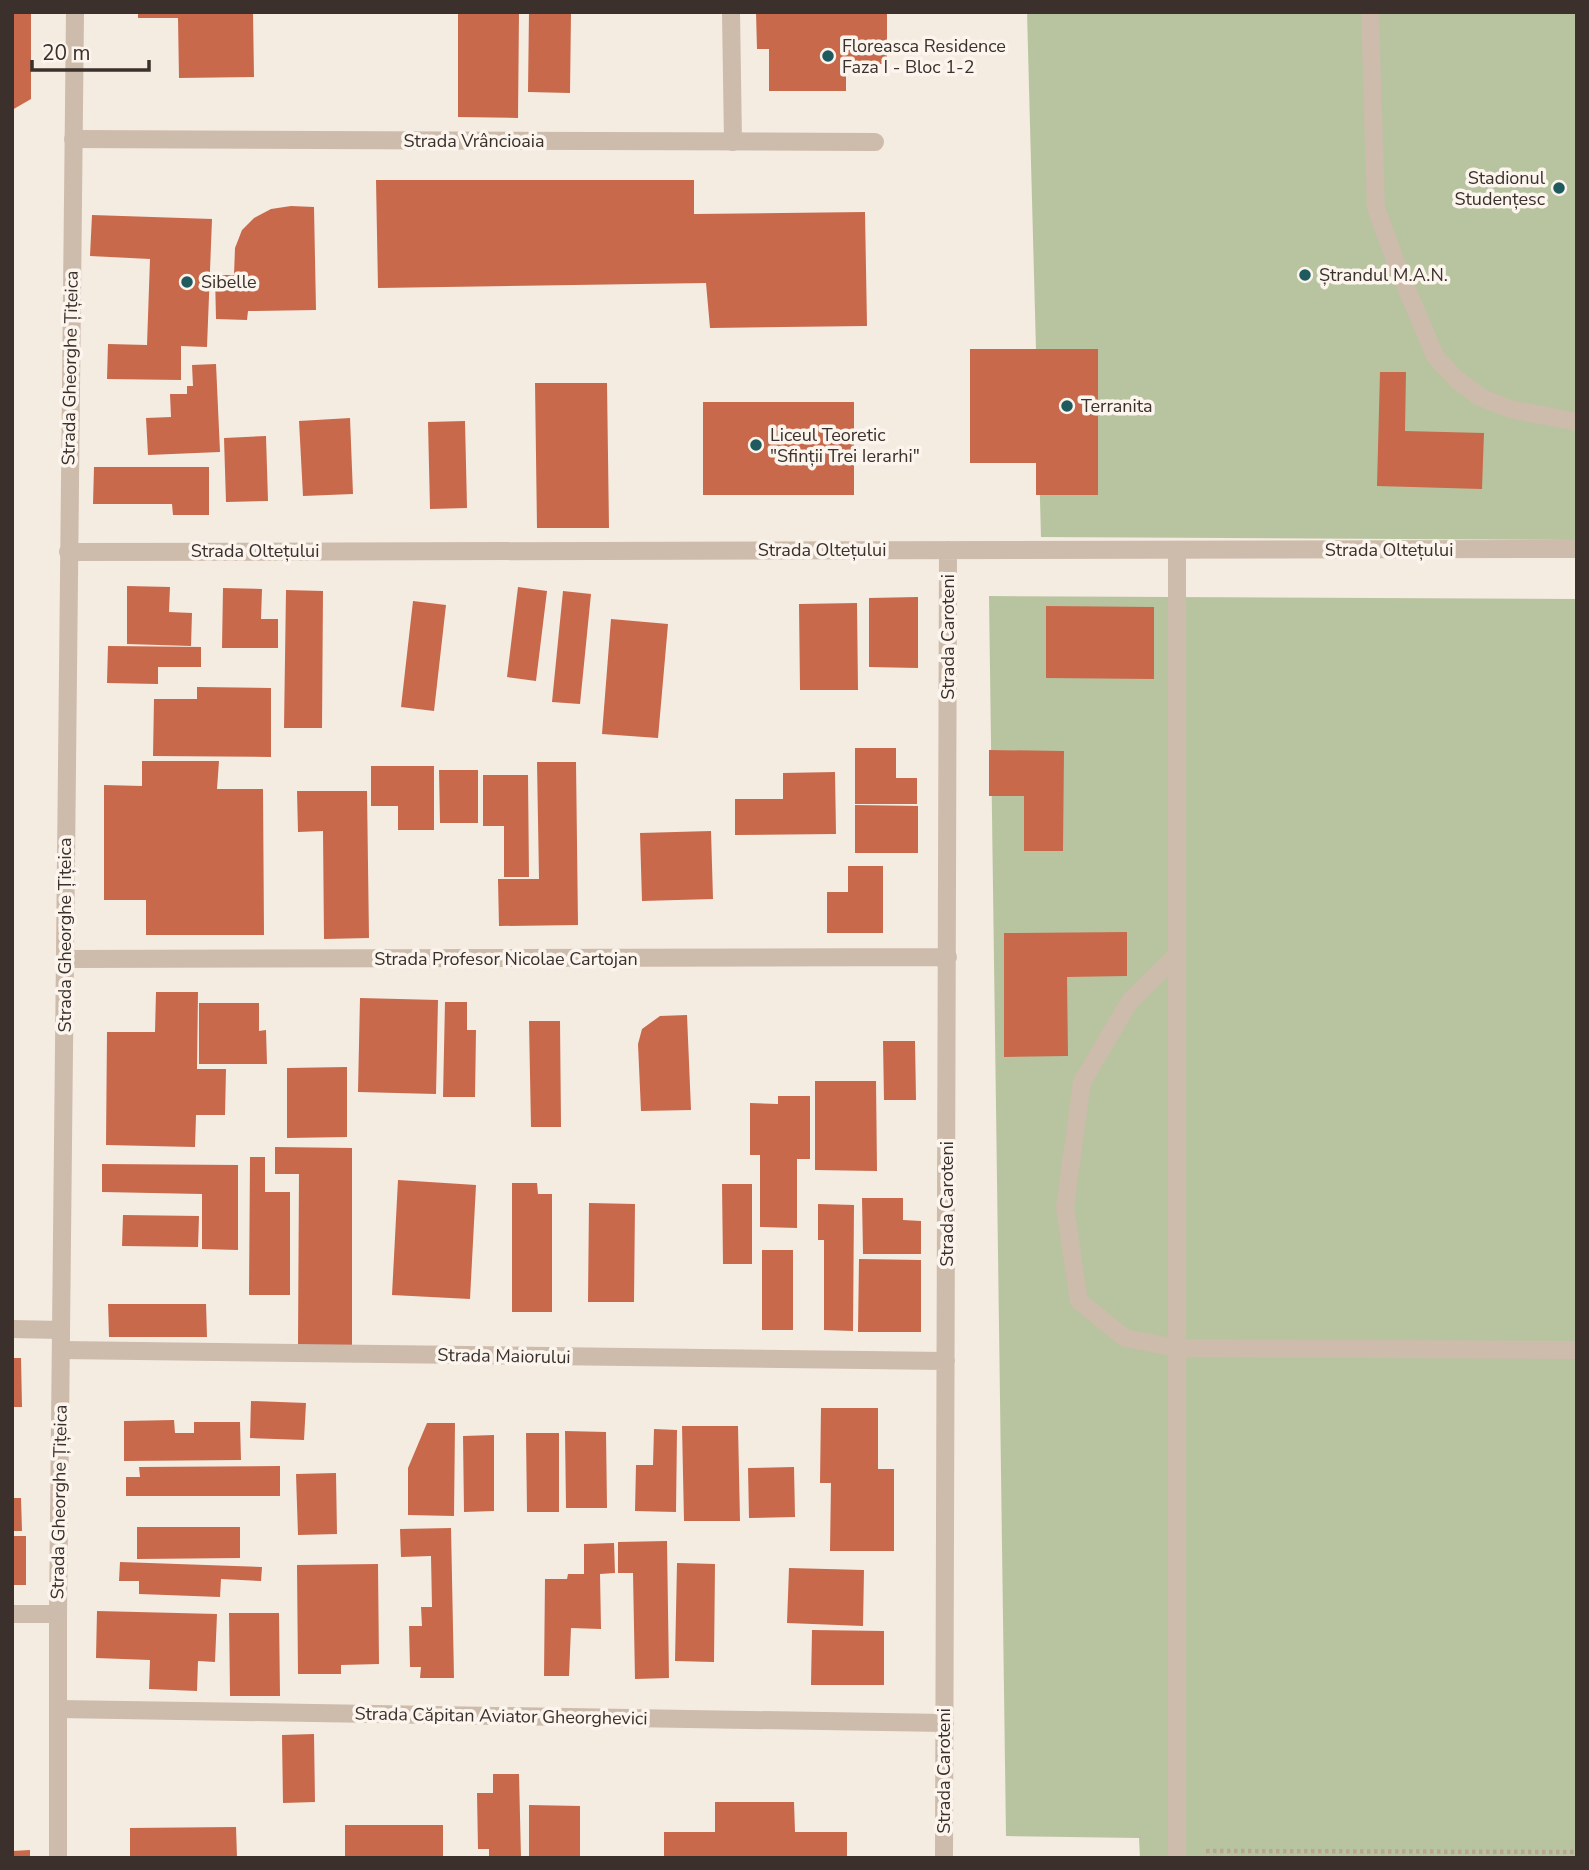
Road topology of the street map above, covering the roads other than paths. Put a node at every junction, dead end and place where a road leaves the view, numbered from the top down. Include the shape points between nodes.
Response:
1 (75, 12) edge
2 (731, 12) edge
3 (1370, 12) edge
4 (74, 139) junction
5 (733, 142) junction
6 (875, 142) dead end
7 (1577, 422) edge
8 (1577, 549) edge
9 (948, 550) junction
10 (1177, 550) junction
11 (68, 552) junction
12 (1177, 955) junction
13 (948, 957) junction
14 (65, 959) junction
15 (12, 1329) edge
16 (61, 1330) junction
17 (1177, 1348) junction
18 (61, 1350) junction
19 (1577, 1350) edge
20 (946, 1362) junction
21 (12, 1614) edge
22 (58, 1614) junction
23 (58, 1709) junction
24 (945, 1723) junction
25 (1177, 1855) edge
26 (58, 1858) edge
27 (944, 1858) edge

1 - 4 street, Strada Gheorghe Țițeica
2 - 5 street
3 - 7 street via 1376,208 1435,356 1480,397 1510,409
4 - 5 street, Strada Vrâncioaia
4 - 11 street, Strada Gheorghe Țițeica
5 - 6 street, Strada Vrâncioaia
8 - 10 street, Strada Oltețului
9 - 10 street, Strada Oltețului
9 - 11 street, Strada Oltețului
9 - 13 street, Strada Caroteni
10 - 12 street
11 - 14 street, Strada Gheorghe Țițeica
12 - 17 street
12 - 17 street via 1130,1001 1082,1082 1065,1207 1079,1301 1125,1338
13 - 14 street, Strada Profesor Nicolae Cartojan
13 - 20 street, Strada Caroteni
14 - 16 street, Strada Gheorghe Țițeica
15 - 16 street
16 - 18 street, Strada Gheorghe Țițeica
17 - 19 street
17 - 25 street
18 - 20 street, Strada Maiorului
18 - 22 street, Strada Gheorghe Țițeica
20 - 24 street, Strada Caroteni
21 - 22 street
22 - 23 street, Strada Gheorghe Țițeica
23 - 24 street, Strada Căpitan Aviator Gheorghevici
23 - 26 street, Strada Gheorghe Țițeica
24 - 27 street, Strada Caroteni

